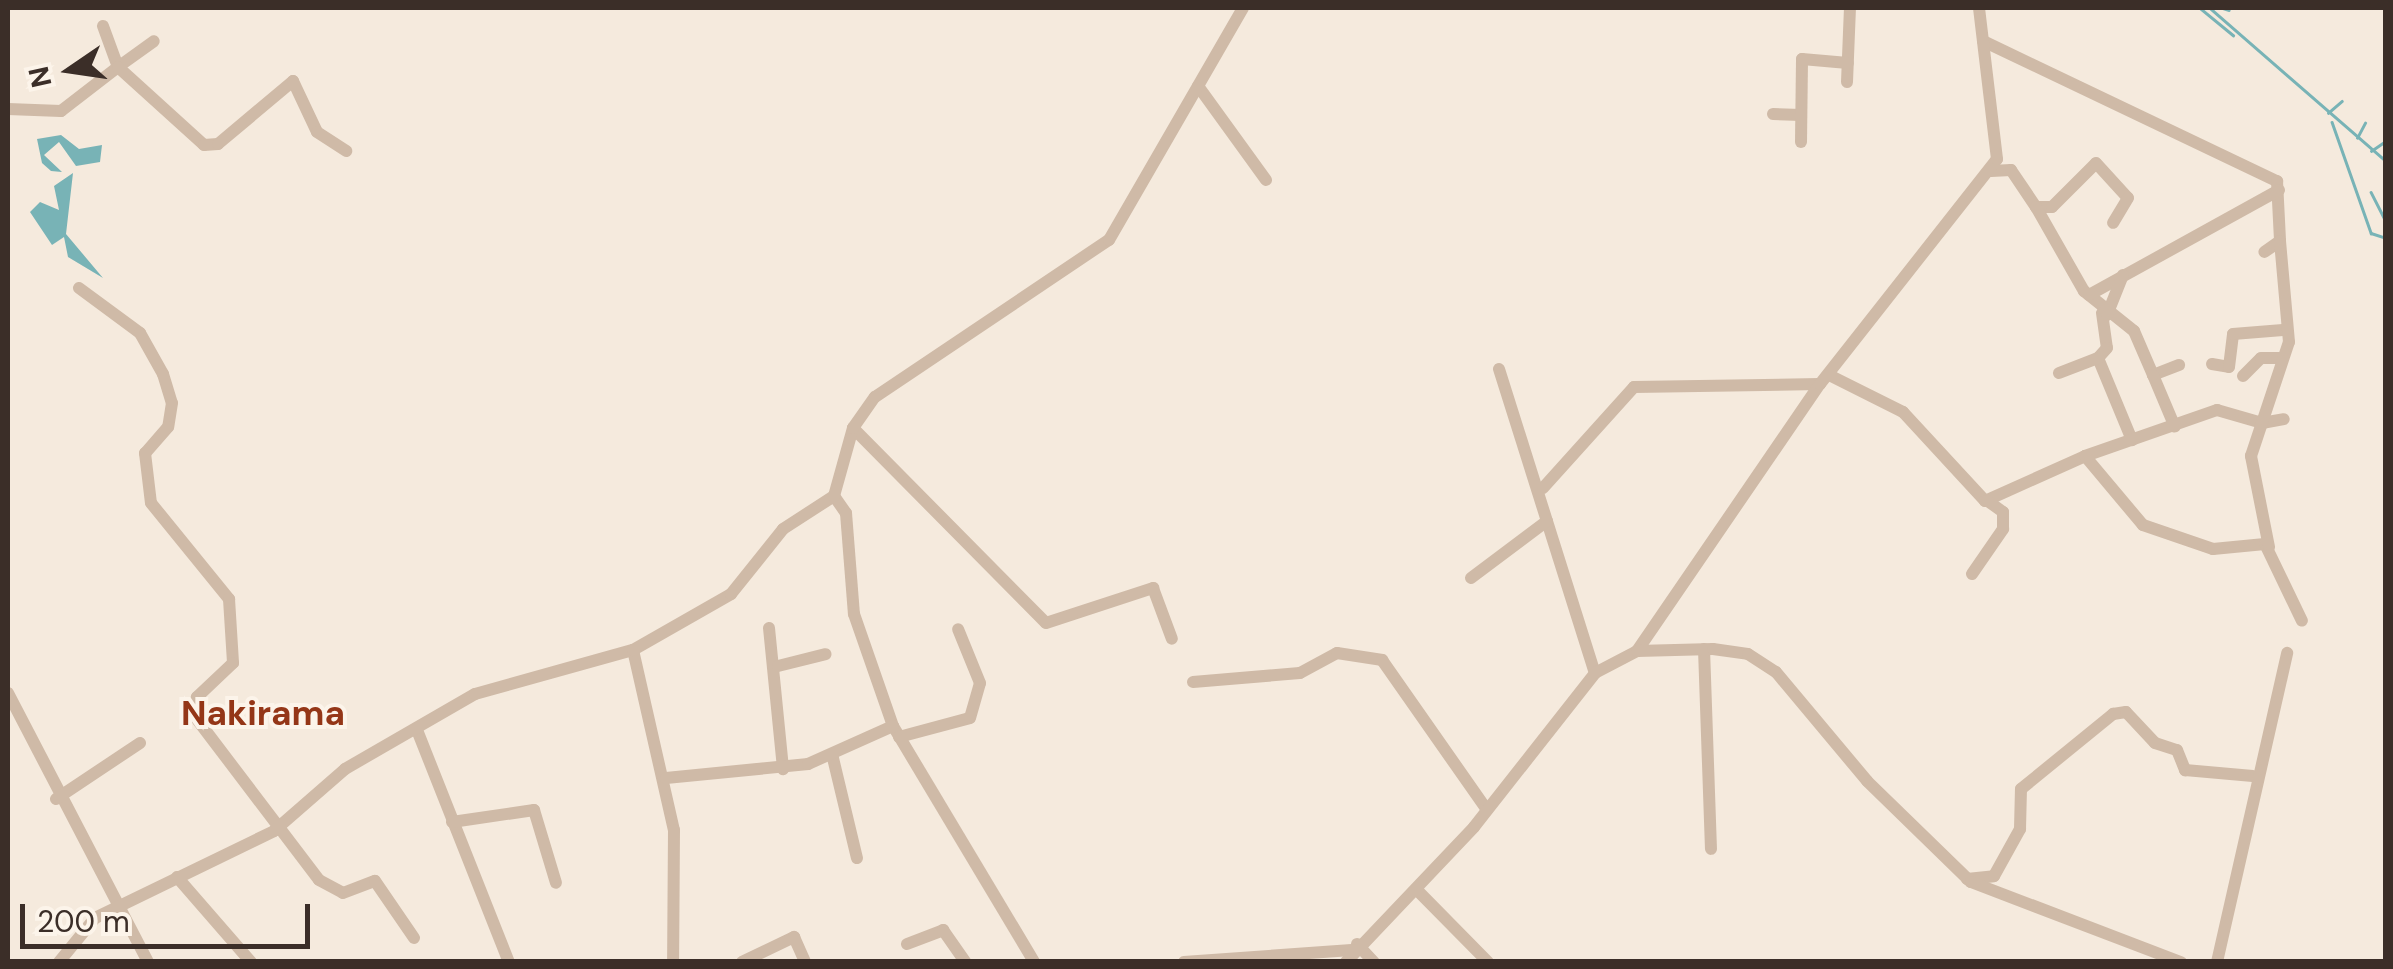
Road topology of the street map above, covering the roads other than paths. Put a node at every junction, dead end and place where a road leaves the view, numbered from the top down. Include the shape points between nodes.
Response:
1 (1243, 8) edge
2 (1850, 8) edge
3 (1979, 8) edge
4 (103, 26) dead end
5 (1984, 41) junction
6 (154, 42) dead end
7 (1848, 62) junction
8 (118, 68) junction
9 (1847, 82) dead end
10 (1198, 86) junction
11 (8, 110) edge
12 (1774, 114) dead end
13 (1801, 115) junction
14 (1801, 142) dead end
15 (346, 151) dead end
16 (1990, 171) junction
17 (1266, 180) dead end
18 (2279, 190) junction
19 (2036, 207) junction
20 (2112, 222) dead end
21 (2280, 242) junction
22 (2264, 252) dead end
23 (2123, 275) junction
24 (79, 288) dead end
25 (2089, 295) junction
26 (2106, 313) junction
27 (2283, 330) junction
28 (2098, 358) junction
29 (2282, 358) junction
30 (2212, 364) dead end
31 (2179, 365) dead end
32 (1499, 369) dead end
33 (2058, 373) dead end
34 (2152, 374) junction
35 (2243, 376) dead end
36 (1824, 380) junction
37 (2284, 419) dead end
38 (2262, 424) junction
39 (2175, 427) junction
40 (853, 428) junction
41 (2132, 440) junction
42 (2085, 456) junction
43 (1542, 488) junction
44 (834, 496) junction
45 (1988, 500) junction
46 (1547, 522) junction
47 (2269, 548) junction
48 (1972, 574) dead end
49 (1471, 578) dead end
50 (2302, 621) dead end
51 (769, 628) dead end
52 (958, 629) dead end
53 (1172, 639) dead end
54 (1704, 649) junction
55 (633, 650) junction
56 (1637, 651) junction
57 (2287, 652) dead end
58 (826, 654) dead end
59 (778, 666) junction
60 (1595, 673) junction
61 (1193, 682) dead end
62 (8, 694) edge
63 (417, 730) junction
64 (896, 732) junction
65 (140, 743) dead end
66 (832, 754) junction
67 (783, 769) junction
68 (2252, 776) junction
69 (666, 778) junction
70 (56, 799) junction
71 (1486, 810) junction
72 (452, 822) junction
73 (274, 831) junction
74 (1711, 849) dead end
75 (857, 858) dead end
76 (1994, 876) junction
77 (178, 877) junction
78 (1967, 879) junction
79 (556, 883) dead end
80 (1416, 889) junction
81 (1989, 890) junction
82 (122, 902) junction
83 (414, 938) dead end
84 (908, 944) dead end
85 (1352, 952) edge
86 (1333, 957) edge
87 (2158, 959) edge
88 (59, 962) edge
89 (148, 962) edge
90 (251, 962) edge
91 (509, 962) edge
92 (673, 962) edge
93 (742, 962) edge
94 (805, 962) edge
95 (965, 962) edge
96 (1034, 962) edge
97 (1184, 962) edge
98 (1374, 962) edge
99 (1488, 962) edge
100 (2181, 962) edge
101 (2217, 962) edge

1 - 10 street
2 - 7 street
3 - 5 street
4 - 8 street
5 - 16 street
5 - 18 street via 2277,181
6 - 8 street
7 - 9 street
7 - 13 street via 1802,60
8 - 11 street via 60,110
8 - 15 street via 204,145 218,144 293,81 317,132
10 - 17 street
10 - 40 street via 1109,240 889,386
12 - 13 street
13 - 14 street
16 - 19 street via 2011,170
16 - 36 street
18 - 21 street
18 - 23 street
19 - 20 street via 2052,207 2096,163 2128,198
19 - 25 street
21 - 22 street
21 - 27 street
23 - 25 street
23 - 26 street
24 - 73 street via 140,333 170,392 168,427 142,469 160,522 223,584 235,646 232,663 192,710
25 - 26 street
26 - 28 street via 2107,348
26 - 34 street via 2134,331
27 - 29 street
27 - 30 street via 2233,334 2229,367
28 - 33 street
28 - 41 street
29 - 35 street via 2261,358
29 - 38 street
31 - 34 street
32 - 43 street
34 - 39 street
36 - 43 street via 1634,387
36 - 45 street via 1904,412
36 - 56 street
37 - 38 street
38 - 39 street via 2217,410
38 - 47 street via 2251,456
39 - 41 street
40 - 44 street
40 - 53 street via 1046,624 1147,587 1161,596
41 - 42 street
42 - 45 street
42 - 47 street via 2143,525 2212,549
43 - 46 street
44 - 55 street via 783,528 731,594
44 - 64 street via 846,513 854,614
45 - 48 street via 2004,512 2003,529
46 - 49 street
46 - 60 street
47 - 50 street via 2284,599
51 - 59 street
52 - 64 street via 980,683 970,718
54 - 56 street
54 - 74 street
54 - 78 street via 1765,662
55 - 63 street via 474,694
55 - 69 street
56 - 60 street
57 - 68 street
58 - 59 street
59 - 67 street
60 - 71 street
61 - 71 street via 1300,673 1338,653 1382,660
62 - 70 street
63 - 72 street
63 - 73 street via 345,769
64 - 66 street
64 - 96 street
65 - 70 street
66 - 67 street
66 - 75 street
67 - 69 street
68 - 76 street via 2185,770 2177,750 2155,744 2126,712 2113,714 2022,789 2020,829
68 - 101 street
69 - 92 street via 676,866
70 - 82 street
71 - 80 street
72 - 79 street via 534,810
72 - 91 street
73 - 77 street
73 - 83 street via 334,892 374,881
76 - 78 street
76 - 81 street
77 - 82 street
77 - 90 street
78 - 81 street
80 - 85 street
80 - 99 street
81 - 87 street
82 - 88 street
82 - 89 street
84 - 95 street via 943,930
85 - 86 street
85 - 98 street
86 - 97 street
87 - 100 street
93 - 94 street via 794,938

